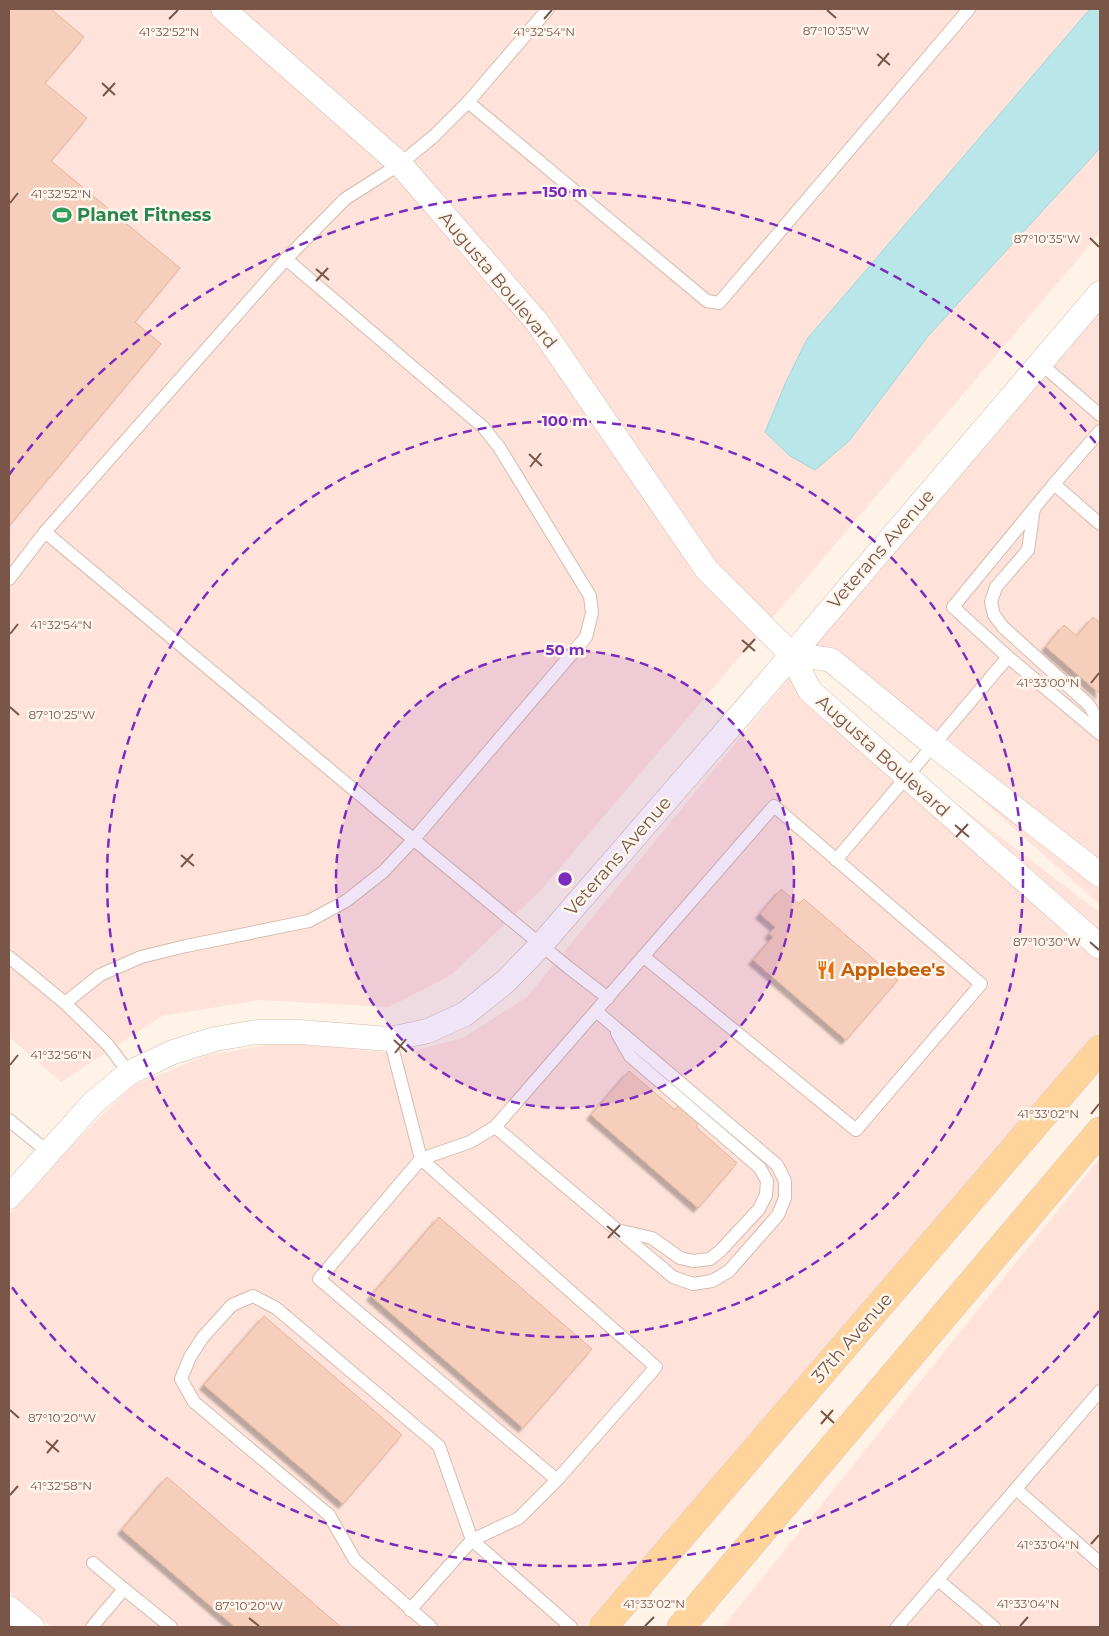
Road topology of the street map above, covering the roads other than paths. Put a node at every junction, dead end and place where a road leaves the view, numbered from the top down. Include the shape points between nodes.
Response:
1 (223, 9) edge
2 (548, 9) edge
3 (968, 9) edge
4 (468, 102) junction
5 (400, 164) junction
6 (286, 259) junction
7 (1100, 294) edge
8 (1040, 363) junction
9 (1100, 415) edge
10 (1100, 431) edge
11 (1054, 484) junction
12 (1034, 508) junction
13 (1100, 524) edge
14 (45, 532) junction
15 (9, 579) edge
16 (790, 654) junction
17 (1008, 657) junction
18 (1100, 724) edge
19 (1100, 734) edge
20 (934, 745) junction
21 (906, 777) junction
22 (414, 839) junction
23 (836, 860) junction
24 (1100, 875) edge
25 (541, 945) junction
26 (1100, 947) edge
27 (643, 956) junction
28 (9, 957) edge
29 (608, 998) junction
30 (65, 1003) junction
31 (596, 1011) junction
32 (613, 1026) junction
33 (390, 1039) junction
34 (1100, 1049) edge
35 (129, 1072) junction
36 (9, 1120) edge
37 (495, 1128) junction
38 (1100, 1131) edge
39 (48, 1152) junction
40 (421, 1159) junction
41 (9, 1197) edge
42 (614, 1229) junction
43 (1100, 1391) edge
44 (556, 1480) junction
45 (1016, 1489) junction
46 (472, 1540) junction
47 (93, 1563) dead end
48 (1100, 1563) edge
49 (938, 1580) junction
50 (124, 1589) junction
51 (9, 1608) edge
52 (410, 1610) junction
53 (32, 1627) edge
54 (92, 1627) edge
55 (171, 1627) edge
56 (431, 1627) edge
57 (571, 1627) edge
58 (603, 1627) edge
59 (681, 1627) edge
60 (897, 1627) edge
61 (994, 1627) edge

1 - 5 street, Augusta Boulevard
2 - 4 lane
3 - 4 lane via 719,303 707,301
4 - 5 lane
5 - 6 lane via 345,199
5 - 16 street, Augusta Boulevard via 537,322 708,570
6 - 14 lane
6 - 22 lane via 483,427 499,447 590,596 592,613 586,637
7 - 8 street, Veterans Avenue
8 - 9 lane
8 - 16 street, Veterans Avenue
10 - 11 lane
11 - 12 lane
11 - 13 lane
12 - 17 lane via 952,607
12 - 18 lane via 1028,550 996,587 992,602 994,615 1003,627 1089,705
14 - 15 lane
14 - 22 lane
16 - 20 street, Augusta Boulevard via 831,660
16 - 21 street, Augusta Boulevard via 810,691
16 - 25 street, Veterans Avenue
17 - 19 lane
17 - 20 lane
20 - 21 lane
20 - 24 street, Augusta Boulevard
21 - 23 lane
21 - 26 street, Augusta Boulevard
22 - 25 lane
22 - 30 lane via 383,872 346,902 309,921 141,957 100,975
23 - 27 lane via 774,806
23 - 27 lane via 981,984 856,1130
25 - 29 lane
25 - 33 street, Veterans Avenue via 506,982 465,1014 428,1031
27 - 29 lane
28 - 30 lane
29 - 31 lane
30 - 35 lane via 108,1045
31 - 32 lane
31 - 37 lane
32 - 42 lane via 630,1056 760,1168 766,1182 766,1195 759,1208 710,1259 693,1261 680,1258 652,1238
32 - 42 lane via 776,1165 785,1181 785,1198 778,1215 728,1271 712,1281 693,1284 673,1277
33 - 35 street, Veterans Avenue via 257,1032 173,1052
33 - 40 lane
34 - 58 main road, 37th Avenue
35 - 39 street, Veterans Avenue via 93,1103
36 - 39 lane
37 - 40 lane via 470,1142
37 - 42 lane
38 - 59 main road
39 - 41 street, Veterans Avenue
40 - 44 lane via 656,1367
40 - 44 lane via 319,1279
43 - 45 lane
44 - 46 lane via 519,1518
45 - 48 lane
45 - 49 lane
46 - 52 lane
46 - 52 lane via 439,1446 276,1308 253,1296 232,1305 203,1337 190,1356 181,1379 194,1402 329,1515 355,1560
46 - 57 lane
47 - 50 lane
49 - 60 lane
49 - 61 lane
50 - 54 lane
50 - 55 lane
51 - 53 street
52 - 56 lane

